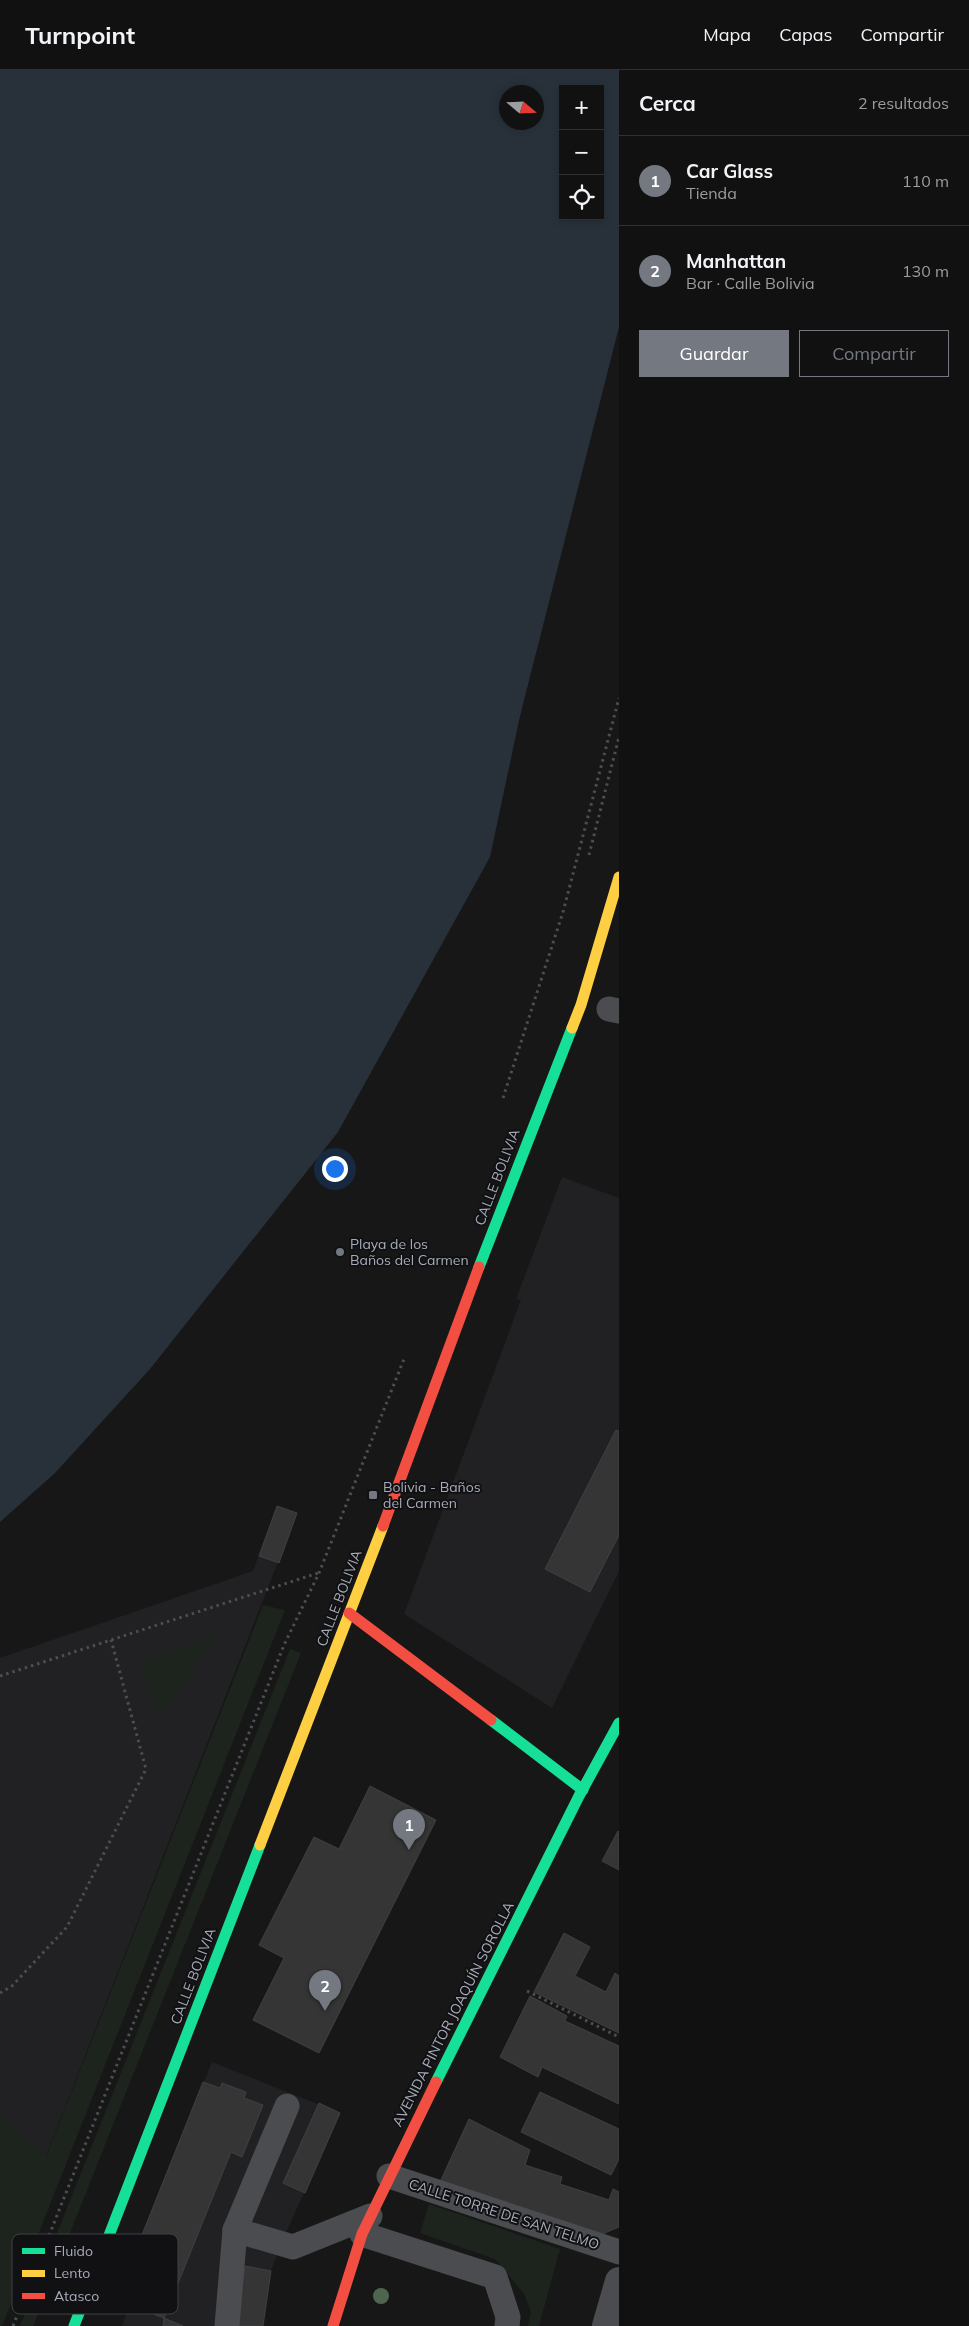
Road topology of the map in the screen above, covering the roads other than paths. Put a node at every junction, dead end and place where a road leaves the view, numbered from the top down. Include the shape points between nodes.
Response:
1 (619, 877) edge
2 (349, 1613) junction
3 (619, 1723) edge
4 (583, 1790) junction
5 (287, 2106) dead end
6 (389, 2176) junction
7 (366, 2225) junction
8 (234, 2230) junction
9 (109, 2234) edge
10 (619, 2252) edge
11 (619, 2281) edge
12 (79, 2314) edge
13 (74, 2326) edge
14 (227, 2326) edge
15 (333, 2326) edge
16 (507, 2326) edge
17 (606, 2326) edge

1 - 2 main road, CALLE BOLIVIA via 581,1005
2 - 4 main road
2 - 9 main road, CALLE BOLIVIA
3 - 4 main road, AVENIDA PINTOR JOAQUÍN SOROLLA
4 - 6 main road, AVENIDA PINTOR JOAQUÍN SOROLLA
5 - 8 lane
6 - 7 main road, AVENIDA PINTOR JOAQUÍN SOROLLA
6 - 10 lane, CALLE TORRE DE SAN TELMO
7 - 8 lane via 293,2247
7 - 15 main road, AVENIDA PINTOR JOAQUÍN SOROLLA
7 - 16 lane via 495,2278 508,2317
8 - 14 lane
11 - 17 street
12 - 13 main road, CALLE BOLIVIA

